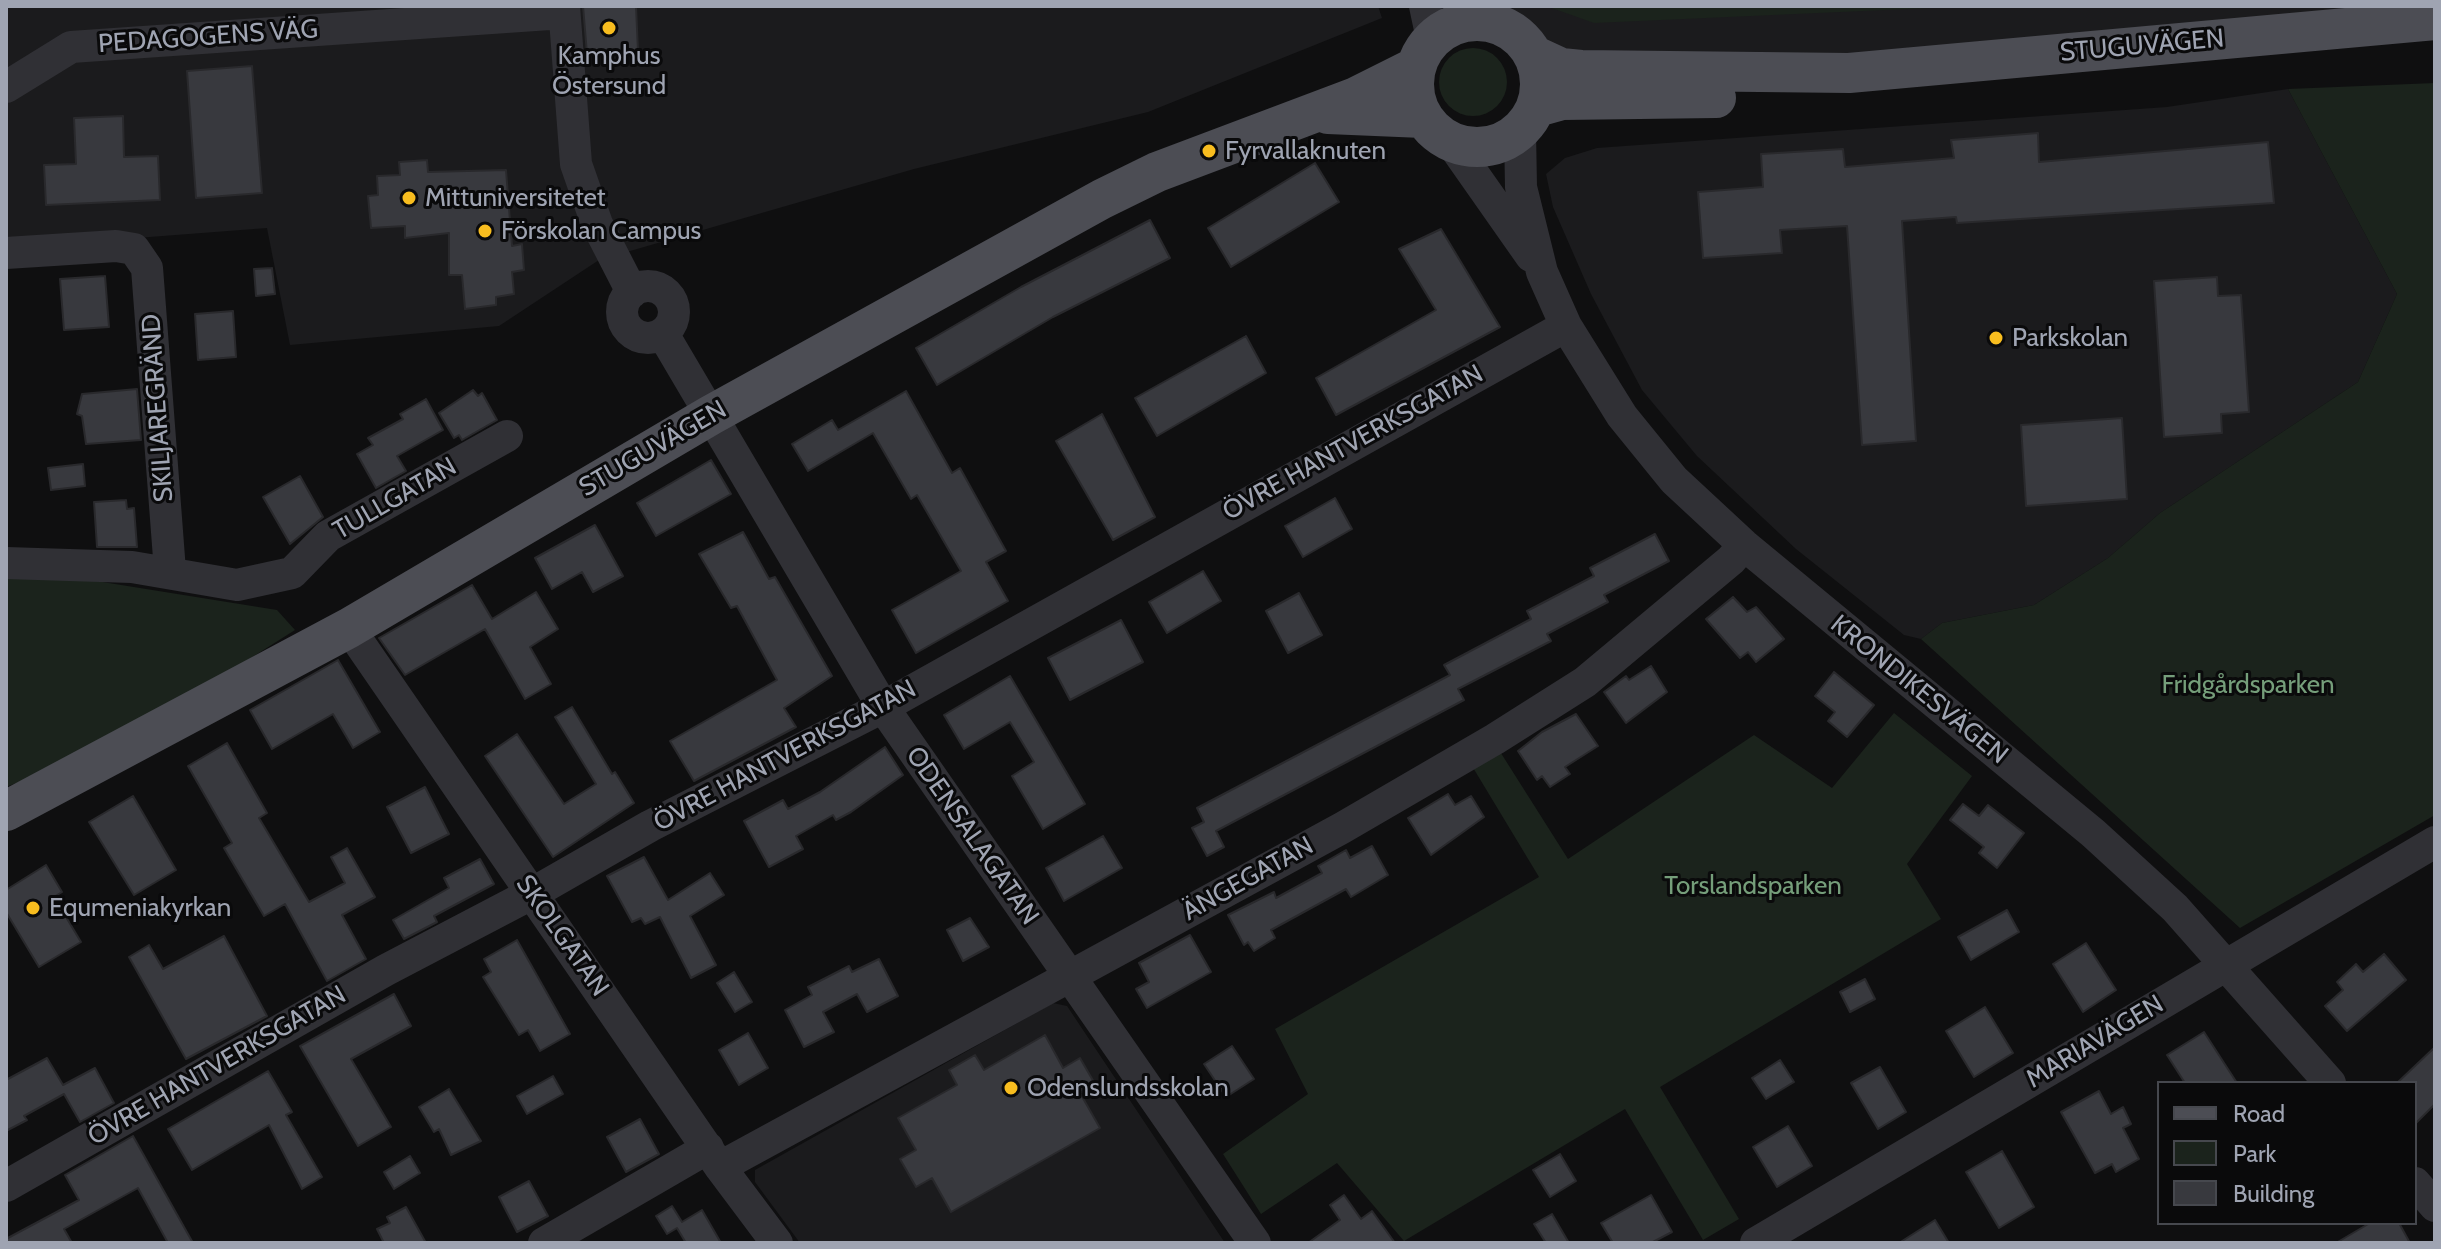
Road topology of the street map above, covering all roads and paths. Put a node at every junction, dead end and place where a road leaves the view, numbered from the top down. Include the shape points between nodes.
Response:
1 (564, 10) edge
2 (1490, 15) edge
3 (2435, 20) edge
4 (1424, 37) edge
5 (1535, 56) junction
6 (1849, 73) junction
7 (6, 87) edge
8 (1312, 115) junction
9 (1529, 119) junction
10 (1437, 130) junction
11 (6, 253) edge
12 (1542, 272) junction
13 (1566, 326) junction
14 (711, 415) junction
15 (507, 436) dead end
16 (1744, 545) junction
17 (6, 563) edge
18 (170, 571) junction
19 (349, 628) junction
20 (883, 707) junction
21 (6, 811) edge
22 (2435, 842) edge
23 (533, 893) junction
24 (2226, 966) junction
25 (1069, 977) junction
26 (2328, 1081) edge
27 (714, 1158) junction
28 (2417, 1185) edge
29 (6, 1186) edge
30 (2435, 1206) edge
31 (544, 1243) edge
32 (777, 1243) edge
33 (1255, 1243) edge
34 (1756, 1243) edge

1 - 7 street, PEDAGOGENS VÄG via 71,47
1 - 14 street, ODENSALAGATAN via 576,164 597,224 632,292 622,307 625,324 646,338 663,334
2 - 4 main road
2 - 5 main road via 1519,36
3 - 6 main road, STUGUVÄGEN
4 - 8 main road, STUGUVÄGEN
4 - 10 main road via 1414,93
5 - 6 main road, STUGUVÄGEN via 1581,70
5 - 9 main road via 1541,81
6 - 9 main road, STUGUVÄGEN via 1722,98 1562,100
8 - 10 main road, STUGUVÄGEN
8 - 14 main road, STUGUVÄGEN via 1157,172 1102,199
9 - 10 main road via 1499,144 1475,148
9 - 12 street, KRONDIKESVÄGEN via 1521,187
10 - 12 street, KRONDIKESVÄGEN
11 - 18 street, SKILJAREGRÄND via 116,246 134,249 147,268
12 - 13 street, KRONDIKESVÄGEN
13 - 16 street, KRONDIKESVÄGEN via 1622,416 1657,459
13 - 20 street, ÖVRE HANTVERKSGATAN
14 - 19 main road, STUGUVÄGEN
14 - 20 street, ODENSALAGATAN
15 - 18 street, TULLGATAN via 328,536 292,573 237,585
16 - 24 street, KRONDIKESVÄGEN via 2093,833 2175,908
16 - 25 street, ÄNGEGATAN via 1557,701 1347,825
17 - 18 street, TULLGATAN
19 - 21 main road, STUGUVÄGEN
19 - 23 street, SKOLGATAN
20 - 23 street, ÖVRE HANTVERKSGATAN via 650,826
20 - 25 street, ODENSALAGATAN
22 - 24 street, MARIAVÄGEN
23 - 27 street, SKOLGATAN
23 - 29 street, ÖVRE HANTVERKSGATAN via 386,970
24 - 26 street, KRONDIKESVÄGEN
24 - 34 street, MARIAVÄGEN
25 - 27 street, ÄNGEGATAN
25 - 33 street, ODENSALAGATAN
27 - 31 street, ÄNGEGATAN
27 - 32 street, SKOLGATAN
28 - 30 street

